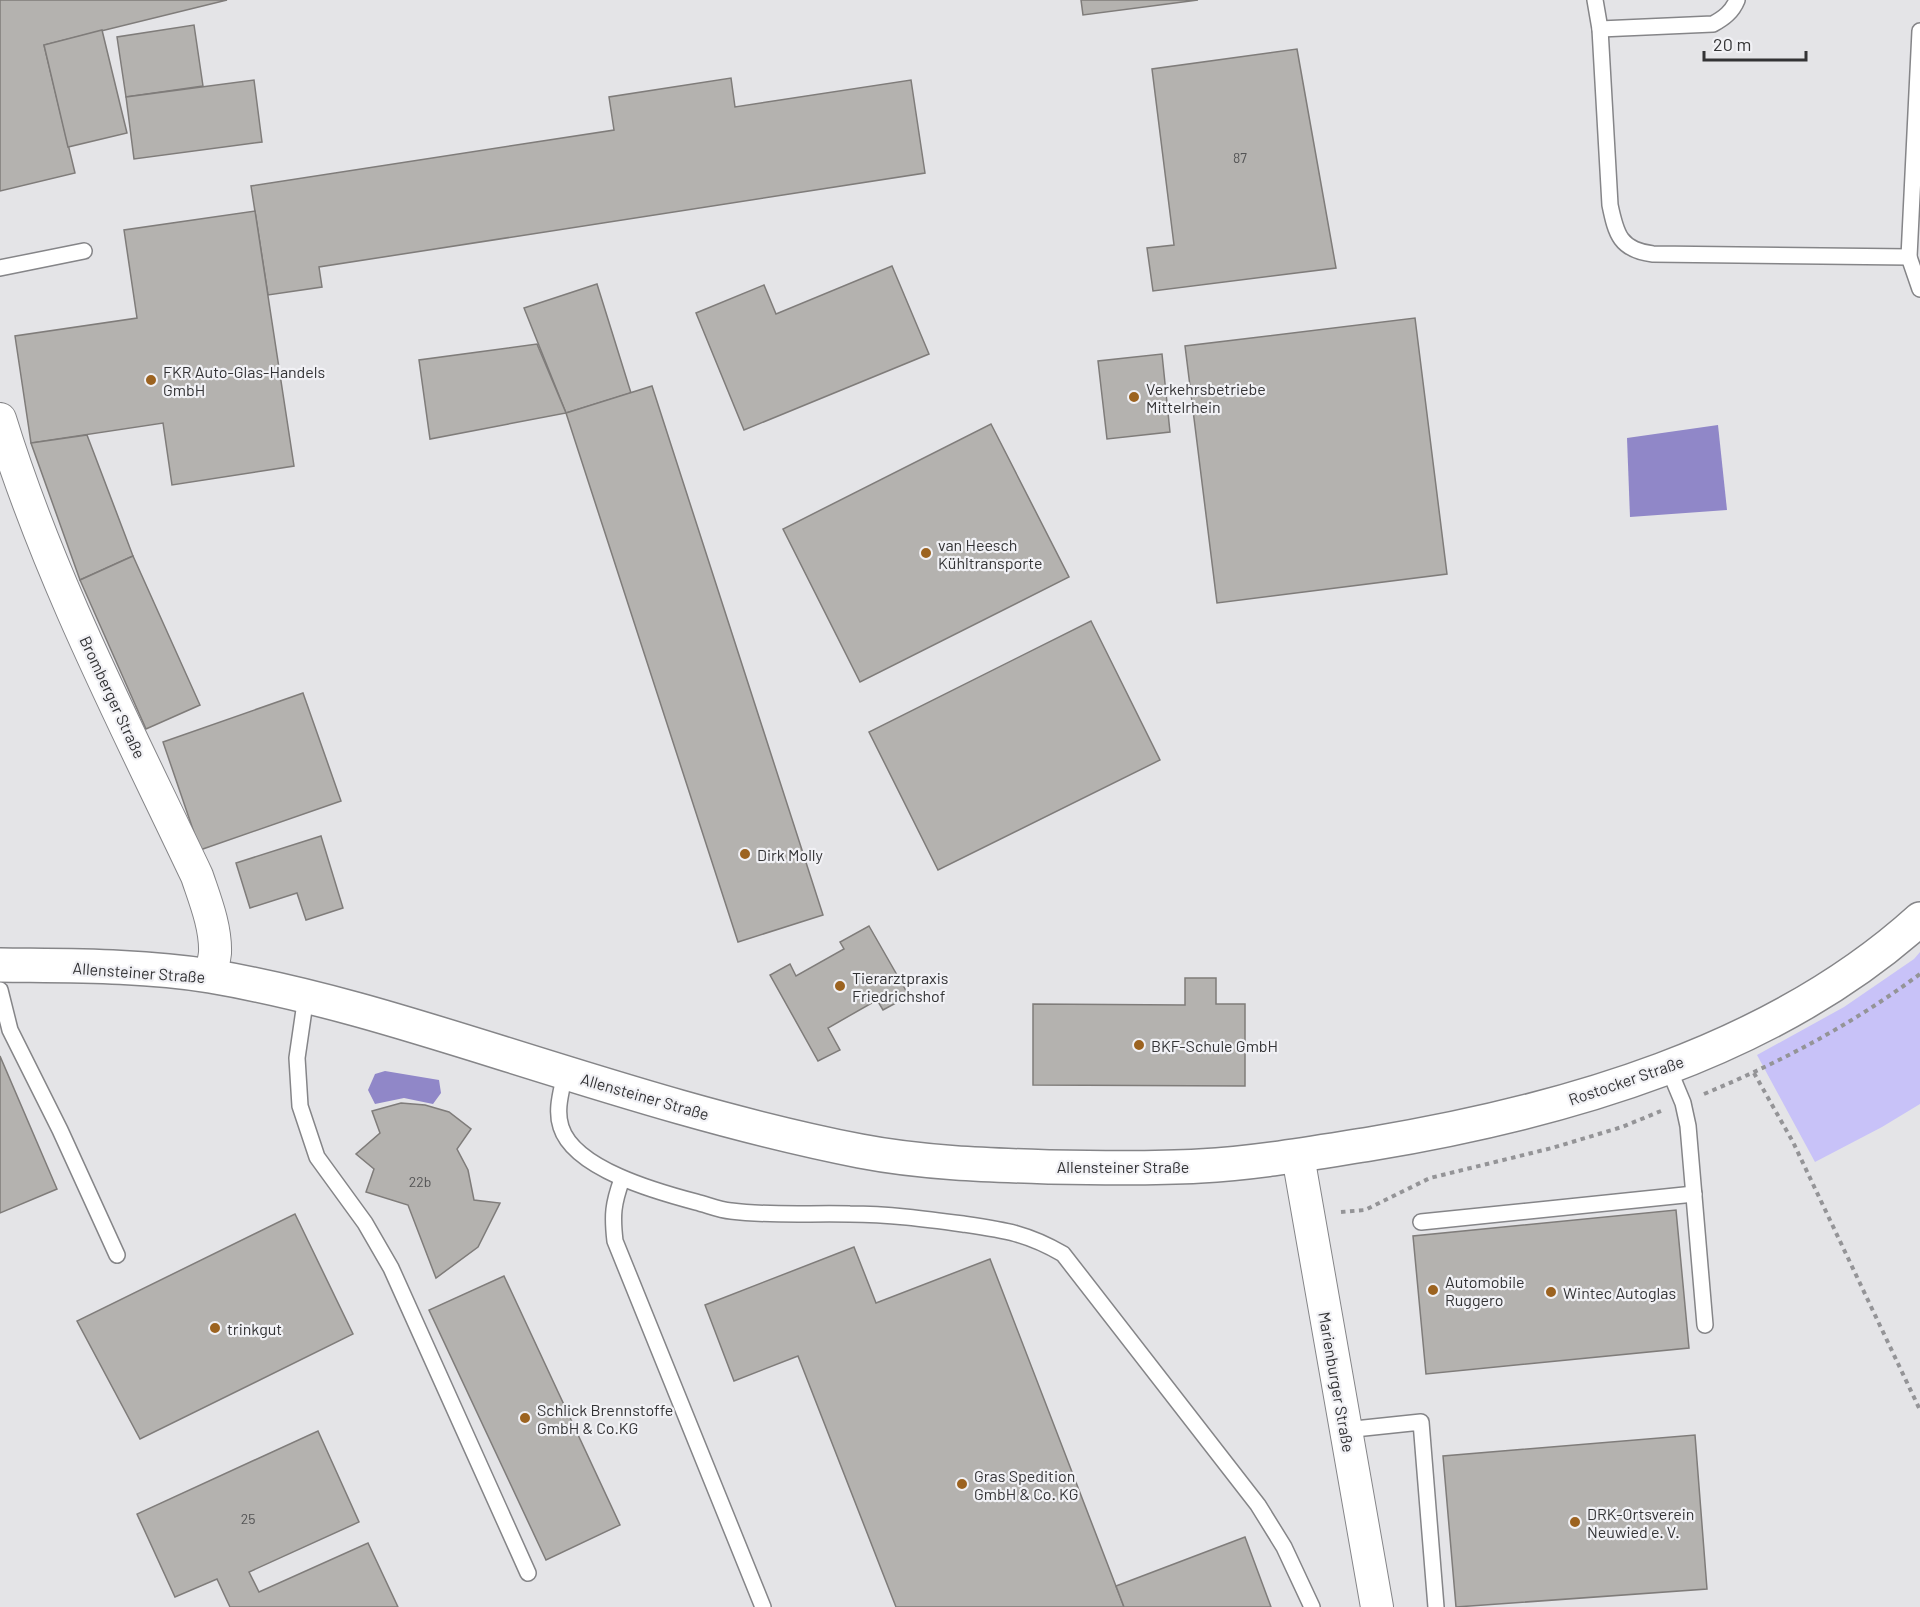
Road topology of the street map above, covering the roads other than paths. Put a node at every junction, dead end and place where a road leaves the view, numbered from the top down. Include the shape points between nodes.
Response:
1 (1595, 0) edge
2 (1737, 0) edge
3 (1600, 29) junction
4 (1920, 31) edge
5 (84, 251) dead end
6 (1909, 257) junction
7 (0, 268) edge
8 (1920, 289) edge
9 (0, 419) edge
10 (1920, 919) edge
11 (0, 964) edge
12 (210, 976) junction
13 (0, 990) edge
14 (306, 996) junction
15 (1668, 1067) junction
16 (565, 1073) junction
17 (1298, 1156) junction
18 (622, 1179) junction
19 (1694, 1194) junction
20 (1421, 1222) dead end
21 (117, 1255) dead end
22 (1705, 1325) dead end
23 (1346, 1430) junction
24 (528, 1573) dead end
25 (763, 1607) edge
26 (1312, 1607) edge
27 (1377, 1607) edge
28 (1436, 1607) edge

1 - 3 lane
2 - 3 lane via 1731,11 1713,24
3 - 6 lane via 1610,205 1619,236 1628,247 1653,254
4 - 6 lane
5 - 7 lane
6 - 8 lane
9 - 12 street, Bromberger Straße via 63,592 197,876 212,927 215,953
10 - 15 street, Rostocker Straße via 1848,975 1786,1012
11 - 12 street, Allensteiner Straße
12 - 14 street, Allensteiner Straße
13 - 21 lane via 10,1030
14 - 16 street, Allensteiner Straße
14 - 24 lane via 297,1058 300,1106 316,1157 365,1223 391,1268
15 - 17 street, Rostocker Straße via 1492,1120
15 - 19 lane via 1688,1126
16 - 17 street, Allensteiner Straße via 782,1134 867,1153 1017,1166 1156,1167
16 - 18 lane via 558,1105 560,1126 569,1142
17 - 23 street, Marienburger Straße
18 - 25 lane via 614,1201 615,1242
18 - 26 lane via 728,1211 909,1216 1015,1232 1063,1254 1258,1505 1284,1547
19 - 20 lane
19 - 22 lane
23 - 27 street, Marienburger Straße
23 - 28 lane via 1421,1422

